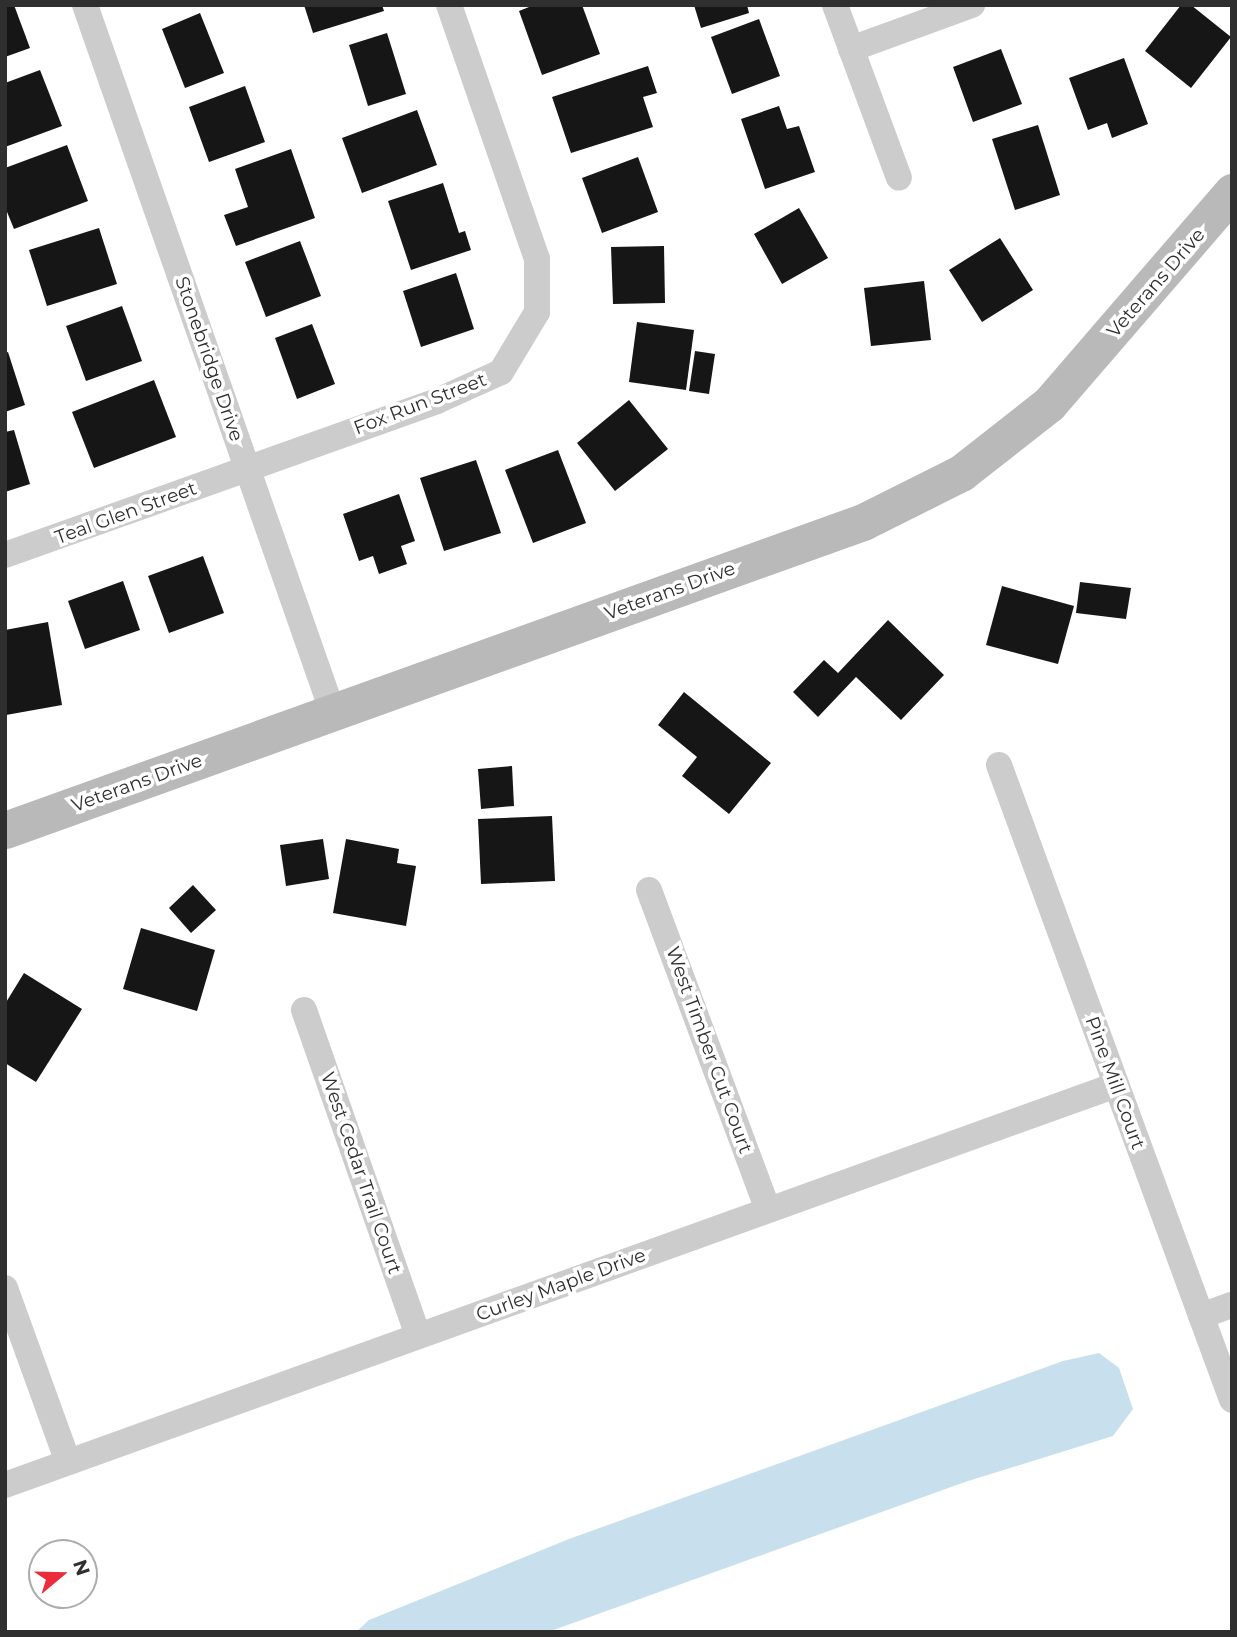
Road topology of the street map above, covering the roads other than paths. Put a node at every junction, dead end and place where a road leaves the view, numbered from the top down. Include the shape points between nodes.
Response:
1 (85, 5) edge
2 (449, 5) edge
3 (835, 5) edge
4 (972, 5) edge
5 (851, 49) junction
6 (899, 178) dead end
7 (1232, 192) edge
8 (1232, 219) edge
9 (1176, 260) junction
10 (247, 470) junction
11 (5, 555) edge
12 (333, 713) junction
13 (999, 765) dead end
14 (5, 831) edge
15 (649, 890) dead end
16 (304, 1010) dead end
17 (1116, 1085) junction
18 (768, 1210) junction
19 (5, 1289) edge
20 (1232, 1305) edge
21 (1201, 1316) junction
22 (418, 1336) junction
23 (1230, 1392) edge
24 (68, 1462) junction
25 (5, 1485) edge

1 - 10 street, Stonebridge Drive
2 - 10 street, Fox Run Street via 537,260 537,312 501,372 437,401
3 - 5 street
4 - 5 street
5 - 6 street
7 - 9 street, Veterans Drive
8 - 9 street
9 - 12 street, Veterans Drive via 1049,404 961,473 863,522
10 - 11 street, Teal Glen Street
10 - 12 street, Stonebridge Drive
12 - 14 street, Veterans Drive
13 - 17 street, Pine Mill Court
15 - 18 street, West Timber Cut Court
16 - 22 street, West Cedar Trail Court
17 - 18 street, Curley Maple Drive
17 - 21 street, Pine Mill Court
18 - 22 street, Curley Maple Drive
19 - 24 street
20 - 21 street
21 - 23 street, Pine Mill Court
22 - 24 street, Curley Maple Drive
24 - 25 street, Curley Maple Drive

